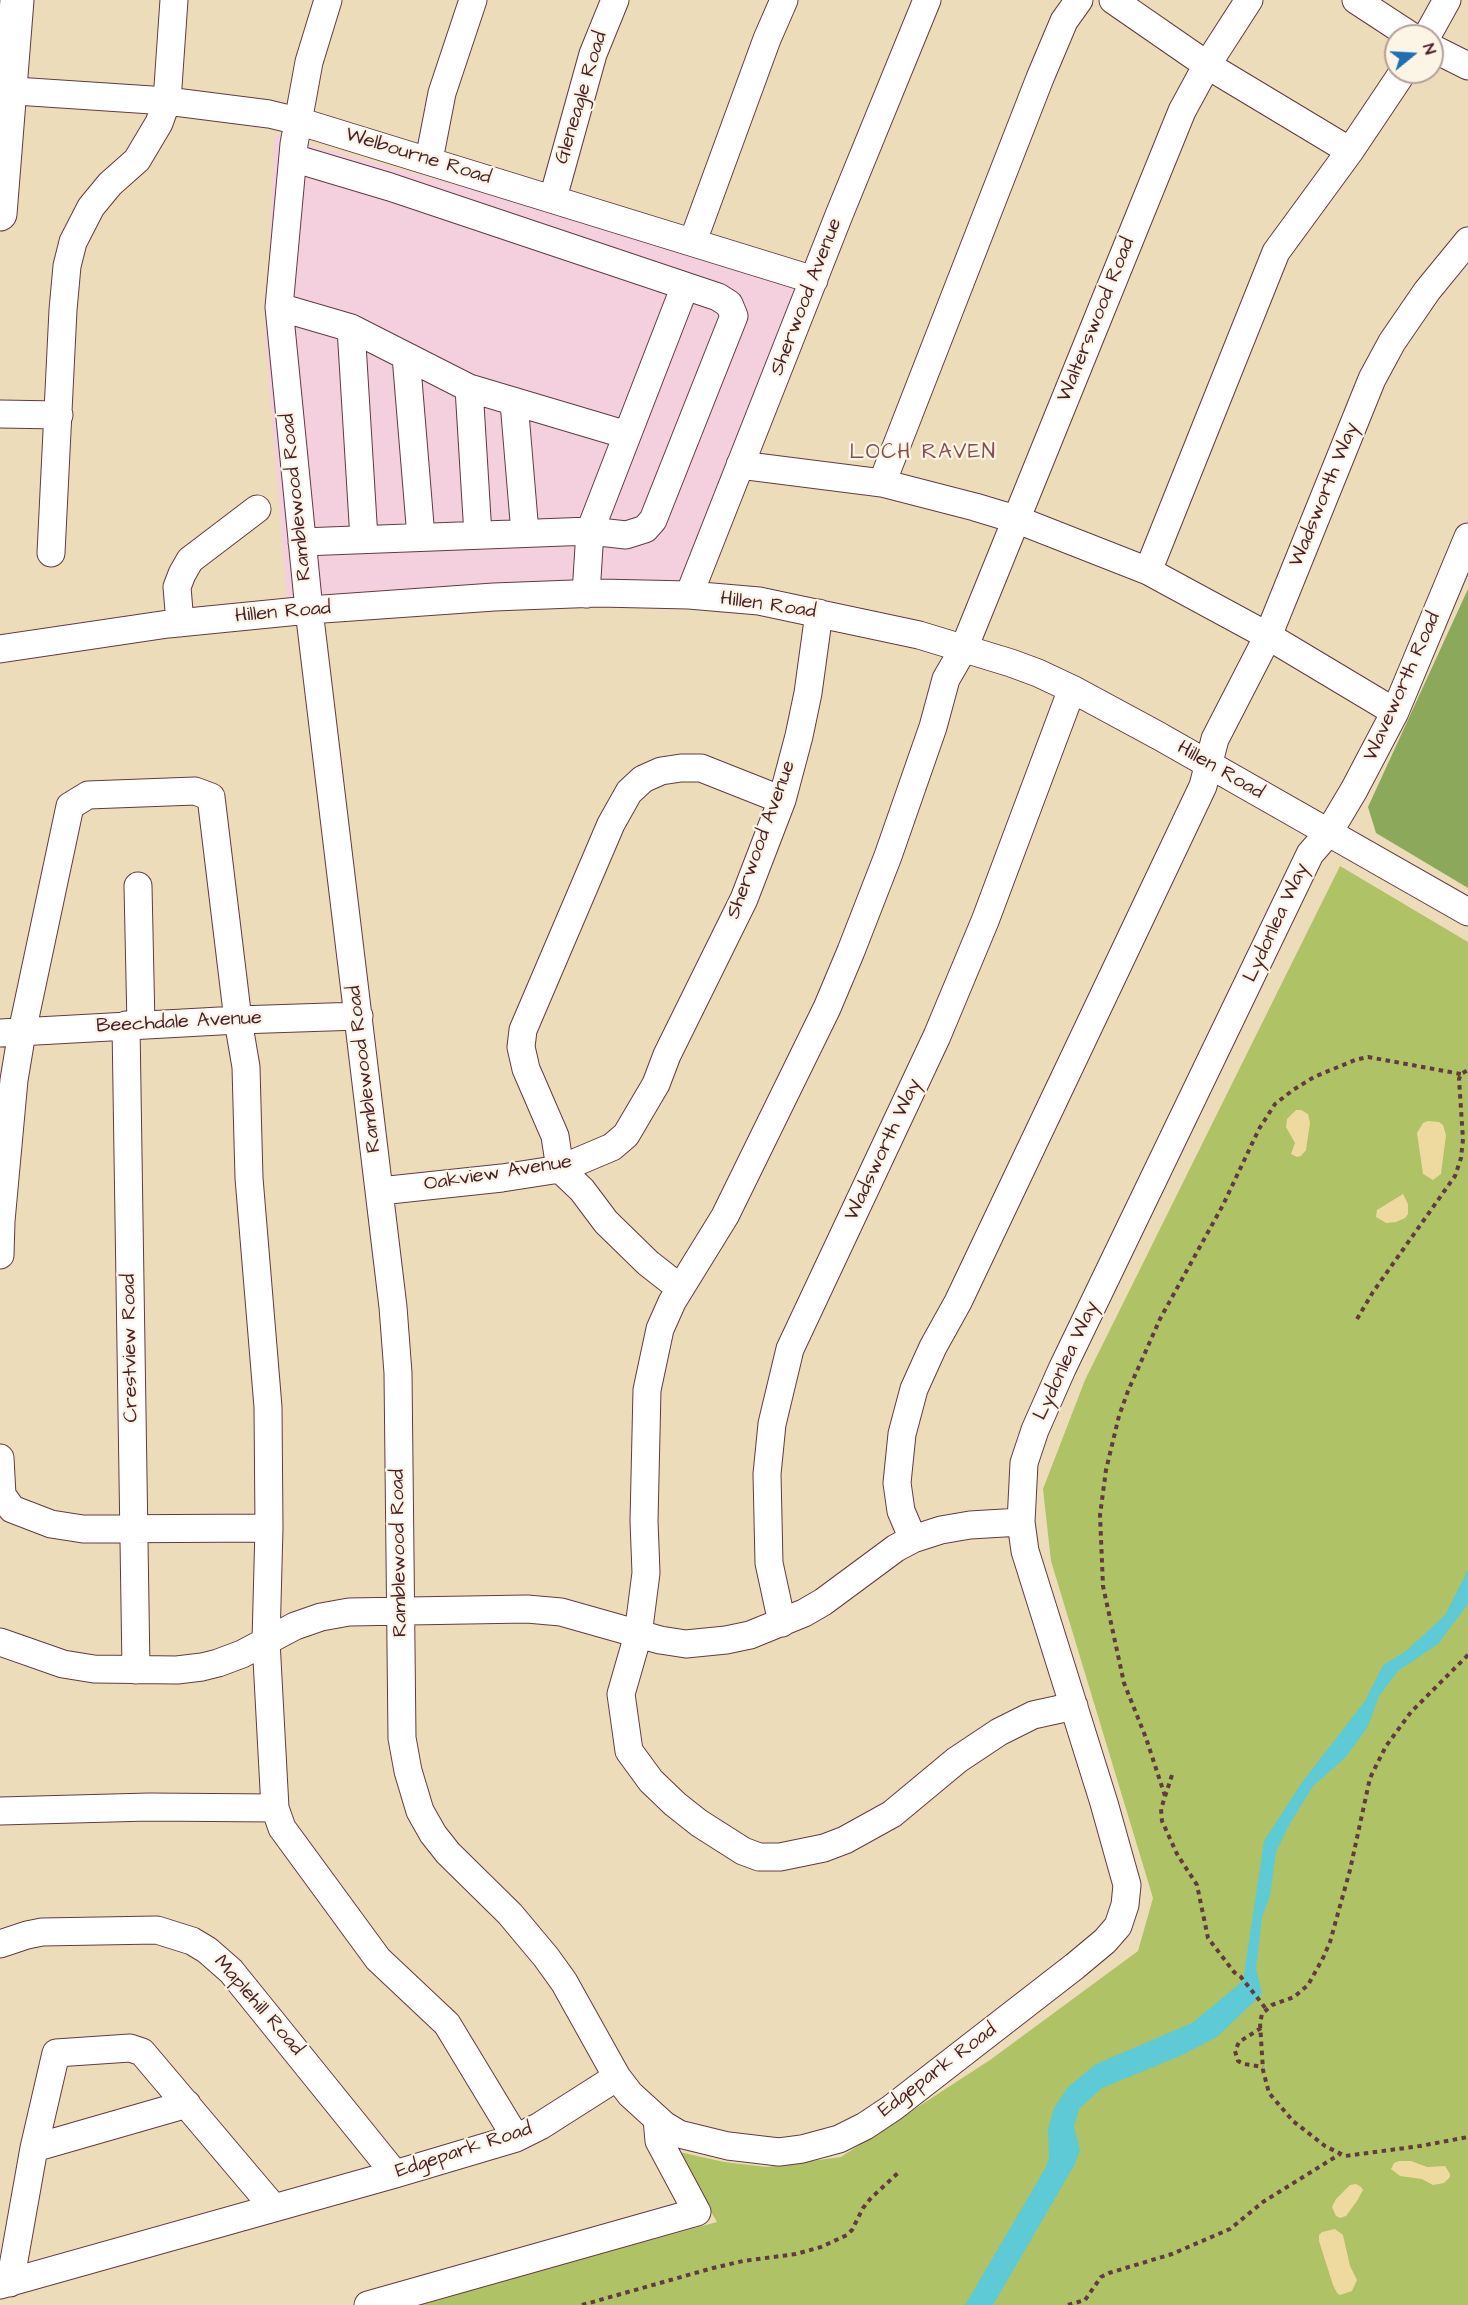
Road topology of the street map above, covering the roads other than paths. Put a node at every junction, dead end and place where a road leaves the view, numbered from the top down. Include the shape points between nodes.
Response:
1 (17, 0) edge
2 (174, 0) edge
3 (328, 0) edge
4 (473, 0) edge
5 (615, 0) edge
6 (784, 0) edge
7 (927, 0) edge
8 (1078, 0) edge
9 (1113, 0) edge
10 (1249, 0) edge
11 (1356, 0) edge
12 (1447, 0) edge
13 (1393, 24) edge
14 (1434, 24) edge
15 (1444, 54) edge
16 (1207, 65) junction
17 (1468, 66) edge
18 (1395, 84) edge
19 (5, 90) edge
20 (167, 101) junction
21 (298, 121) junction
22 (1350, 151) junction
23 (292, 158) junction
24 (429, 160) junction
25 (553, 198) junction
26 (0, 214) edge
27 (693, 241) junction
28 (1468, 241) edge
29 (814, 280) junction
30 (685, 286) junction
31 (279, 307) junction
32 (351, 328) junction
33 (405, 356) junction
34 (469, 388) junction
35 (514, 402) junction
36 (0, 414) edge
37 (59, 415) junction
38 (627, 435) junction
39 (740, 465) junction
40 (882, 483) junction
41 (257, 509) dead end
42 (1018, 520) junction
43 (590, 531) junction
44 (525, 533) junction
45 (478, 535) junction
46 (421, 537) junction
47 (1468, 537) edge
48 (363, 539) junction
49 (302, 542) junction
50 (51, 553) dead end
51 (1149, 571) junction
52 (586, 594) junction
53 (689, 596) junction
54 (309, 610) junction
55 (819, 613) junction
56 (180, 623) junction
57 (1268, 636) junction
58 (964, 648) junction
59 (0, 649) edge
60 (1072, 689) junction
61 (1395, 712) junction
62 (1207, 764) junction
63 (782, 800) junction
64 (1329, 832) junction
65 (138, 886) dead end
66 (1468, 912) edge
67 (359, 1016) junction
68 (238, 1020) junction
69 (134, 1025) junction
70 (11, 1032) edge
71 (667, 1055) joint
72 (560, 1168) junction
73 (380, 1191) junction
74 (0, 1255) edge
75 (680, 1288) junction
76 (0, 1458) edge
77 (1, 1495) edge
78 (1021, 1522) junction
79 (269, 1528) junction
80 (133, 1530) junction
81 (913, 1539) junction
82 (402, 1612) junction
83 (782, 1623) junction
84 (638, 1635) junction
85 (266, 1641) junction
86 (0, 1642) edge
87 (136, 1670) junction
88 (1074, 1706) junction
89 (275, 1808) junction
90 (0, 1811) edge
91 (1118, 1926) joint
92 (0, 1944) edge
93 (617, 2077) junction
94 (187, 2104) junction
95 (657, 2119) junction
96 (516, 2138) junction
97 (34, 2148) junction
98 (395, 2174) junction
99 (274, 2208) junction
100 (5, 2284) edge
101 (368, 2305) edge

1 - 19 main road
2 - 20 street
3 - 21 street, Ramblewood Road via 309,62
4 - 24 street via 442,93
5 - 25 street, Gleneagle Road via 594,54
6 - 27 street
7 - 29 street, Sherwood Avenue
8 - 40 street via 1064,21 1040,78
9 - 16 street
10 - 16 street, Walterswood Road
11 - 13 street
12 - 14 street
15 - 17 street
16 - 22 street
16 - 42 street, Walterswood Road via 1182,111
18 - 22 street
19 - 20 street, Welbourne Road
19 - 26 main road
20 - 21 street, Welbourne Road
20 - 37 street via 144,150 91,207 73,242 63,310
21 - 23 street, Ramblewood Road
21 - 24 street, Welbourne Road
22 - 51 street via 1276,252
23 - 30 street
23 - 31 street, Ramblewood Road
24 - 25 street, Welbourne Road
25 - 27 street, Welbourne Road
27 - 29 street, Welbourne Road
28 - 57 street, Wadsworth Way via 1427,291 1372,379
29 - 39 street, Sherwood Avenue
30 - 38 street
30 - 43 street via 718,297 729,304 734,316 653,520 645,529 626,535
31 - 32 street
31 - 49 street, Ramblewood Road
32 - 33 street
32 - 48 street
33 - 34 street
33 - 46 street
34 - 35 street
34 - 45 street
35 - 38 street
35 - 44 street
36 - 37 street
37 - 50 street
38 - 43 street
39 - 40 street
39 - 53 street, Sherwood Avenue
40 - 42 street
41 - 56 street via 190,560 177,587
42 - 51 street
42 - 58 street, Walterswood Road
43 - 44 street
43 - 52 street
44 - 45 street
45 - 46 street
46 - 48 street
47 - 61 street, Waveworth Road
48 - 49 street
49 - 54 street, Ramblewood Road
51 - 57 street
52 - 53 street, Hillen Road
52 - 54 street, Hillen Road
53 - 55 street, Hillen Road via 759,601
54 - 56 street, Hillen Road
54 - 67 street, Ramblewood Road
55 - 58 street, Hillen Road
55 - 63 street, Sherwood Avenue via 808,693
56 - 59 street, Hillen Road
57 - 61 street
57 - 62 street, Wadsworth Way via 1215,739
58 - 60 street, Hillen Road
58 - 75 street, Walterswood Road via 946,680 888,855 827,1008 725,1216
60 - 62 street, Hillen Road
60 - 83 street, Wadsworth Way via 985,921 937,1036 790,1349 772,1424 767,1474 769,1563
61 - 64 street, Waveworth Road
62 - 64 street, Hillen Road
62 - 81 street, Wadsworth Way via 1203,786 1182,831 914,1389 902,1434 897,1484 901,1511
63 - 71 street, Sherwood Avenue via 744,899
63 - 72 street via 701,768 660,771 629,792 611,824 523,1030 521,1047 526,1069 555,1136
64 - 66 street, Hillen Road
64 - 78 street, Lydonlea Way via 1310,854 1062,1369 1024,1463
65 - 69 street, Crestview Road
67 - 68 street, Beechdale Avenue
67 - 73 street, Ramblewood Road
68 - 69 street, Beechdale Avenue
68 - 70 street via 211,797 195,791 88,795 70,806
68 - 79 street via 246,1067 249,1178 268,1407
69 - 70 street, Beechdale Avenue
69 - 80 street, Crestview Road
70 - 74 street via 14,1080
71 - 72 street, Oakview Avenue via 652,1092 626,1135 612,1147
72 - 73 street, Oakview Avenue
72 - 75 street via 606,1222
73 - 82 street, Ramblewood Road via 398,1373
75 - 84 street, Walterswood Road via 660,1329 647,1390 646,1573
76 - 77 street
77 - 80 street via 12,1509 25,1516 59,1526
78 - 81 street via 970,1525
78 - 88 street, Lydonlea Way via 1025,1551
79 - 80 street
79 - 85 street
80 - 87 street, Crestview Road
81 - 83 street via 889,1552 823,1602
82 - 84 street via 561,1612
82 - 85 street via 349,1612 321,1617
82 - 93 street, Ramblewood Road via 402,1738 420,1811 448,1853 510,1914 546,1957
83 - 84 street via 750,1635 703,1643 686,1644
84 - 88 street, Walterswood Road via 621,1694 629,1751 651,1781 675,1804 743,1851 759,1857 803,1854 845,1840 892,1814 957,1760 999,1732 1034,1715
85 - 87 street via 242,1654 202,1667
85 - 89 street
86 - 87 street via 63,1664
88 - 91 street, Lydonlea Way via 1127,1885
89 - 90 street
89 - 96 street via 282,1828 378,1959 447,2025
91 - 95 street, Edgepark Road via 1075,1966 892,2108 839,2139 779,2152 753,2150 704,2142
92 - 98 street, Maplehill Road via 42,1932 157,1930 192,1941 231,1971
93 - 95 street, Edgepark Road
93 - 96 street, Edgepark Road
94 - 97 street
94 - 97 street via 142,2052 130,2048 56,2053
94 - 99 street
95 - 101 street via 659,2141 697,2212
96 - 98 street, Edgepark Road
97 - 100 street
98 - 99 street, Edgepark Road
99 - 100 street, Edgepark Road

